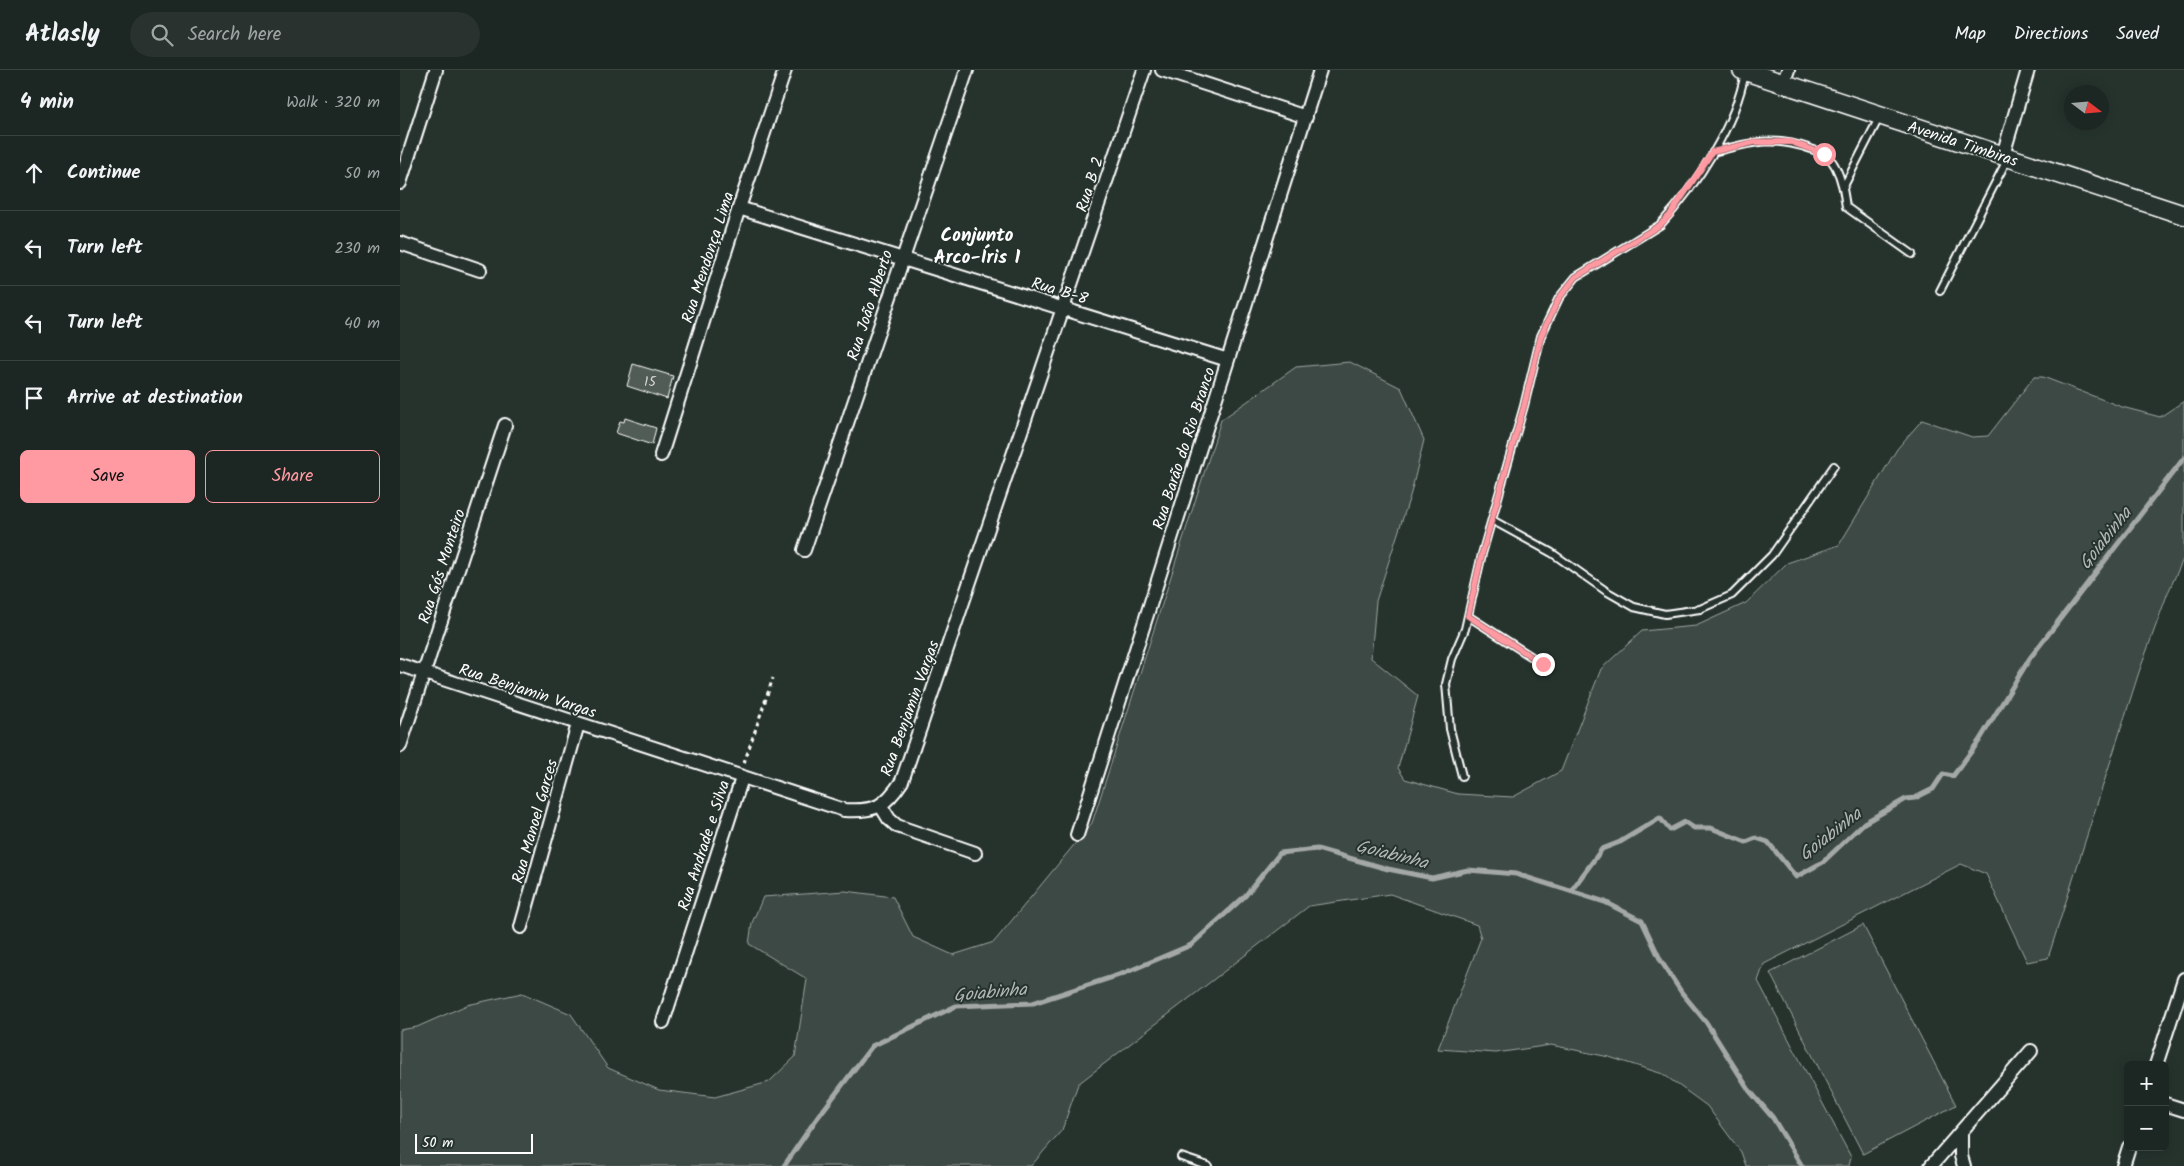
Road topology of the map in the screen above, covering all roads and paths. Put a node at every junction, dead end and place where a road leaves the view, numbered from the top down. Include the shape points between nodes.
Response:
1 (436, 70) edge
2 (785, 70) edge
3 (967, 70) edge
4 (1144, 70) edge
5 (1162, 70) edge
6 (1320, 70) edge
7 (1744, 70) edge
8 (2028, 70) edge
9 (1786, 77) edge
10 (1880, 116) junction
11 (1306, 117) junction
12 (1712, 152) junction
13 (2005, 156) junction
14 (400, 183) edge
15 (1843, 188) junction
16 (739, 208) junction
17 (2184, 215) edge
18 (400, 243) edge
19 (1912, 254) dead end
20 (902, 258) junction
21 (480, 270) dead end
22 (1940, 291) dead end
23 (1065, 308) junction
24 (1228, 360) junction
25 (505, 425) dead end
26 (661, 455) dead end
27 (1834, 466) dead end
28 (1492, 520) junction
29 (804, 550) dead end
30 (1468, 616) junction
31 (1543, 664) dead end
32 (400, 665) edge
33 (423, 672) junction
34 (773, 678) dead end
35 (578, 724) junction
36 (400, 746) edge
37 (1462, 776) dead end
38 (742, 778) junction
39 (881, 806) junction
40 (1077, 835) dead end
41 (975, 853) dead end
42 (521, 927) dead end
43 (2184, 979) edge
44 (664, 1022) dead end
45 (2031, 1051) dead end
46 (2157, 1061) edge
47 (2169, 1105) edge
48 (2184, 1110) edge
49 (1961, 1132) junction
50 (2128, 1151) edge
51 (1181, 1156) dead end
52 (1208, 1166) edge
53 (1931, 1166) edge
54 (1964, 1166) edge
55 (2123, 1166) edge

1 - 14 street
2 - 16 street, Rua Mendonça Lima
3 - 20 street, Rua João Alberto
4 - 23 street, Rua B 2
5 - 11 street
6 - 11 street, Rua Barão do Rio Branco
7 - 9 street, Avenida Timbiras
7 - 12 lane via 1732,116
8 - 13 street
9 - 10 street, Avenida Timbiras
10 - 13 street, Avenida Timbiras
10 - 15 lane
11 - 24 street, Rua Barão do Rio Branco
12 - 15 lane via 1755,142 1791,142 1824,154 1835,165
12 - 28 lane via 1660,225 1576,277 1559,298 1541,336
13 - 17 street, Avenida Timbiras
13 - 22 lane
15 - 19 lane via 1846,207
16 - 20 street, Rua B-8
16 - 26 street, Rua Mendonça Lima
18 - 21 street
20 - 23 street, Rua B-8
20 - 29 street, Rua João Alberto
23 - 24 street, Rua B-8
23 - 39 street, Rua Benjamin Vargas via 902,781 893,796
24 - 40 street, Rua Barão do Rio Branco
25 - 33 street, Rua Gós Monteiro
27 - 28 lane via 1772,555 1732,595 1700,609 1665,614 1634,607 1552,553
28 - 30 lane
30 - 31 lane
30 - 37 lane via 1446,684 1450,729
32 - 33 street, Rua Benjamin Vargas
33 - 35 street, Rua Benjamin Vargas
33 - 36 street, Rua Gós Monteiro
34 - 38 path, Rua Andrade e Silva via 747,753
35 - 38 street, Rua Benjamin Vargas
35 - 42 street, Rua Manoel Garces
38 - 39 street, Rua Benjamin Vargas via 844,810 864,812
38 - 44 street, Rua Andrade e Silva
39 - 41 street via 897,826
43 - 46 street
45 - 49 street
47 - 48 street
49 - 53 street
49 - 54 street
50 - 55 street
51 - 52 lane

